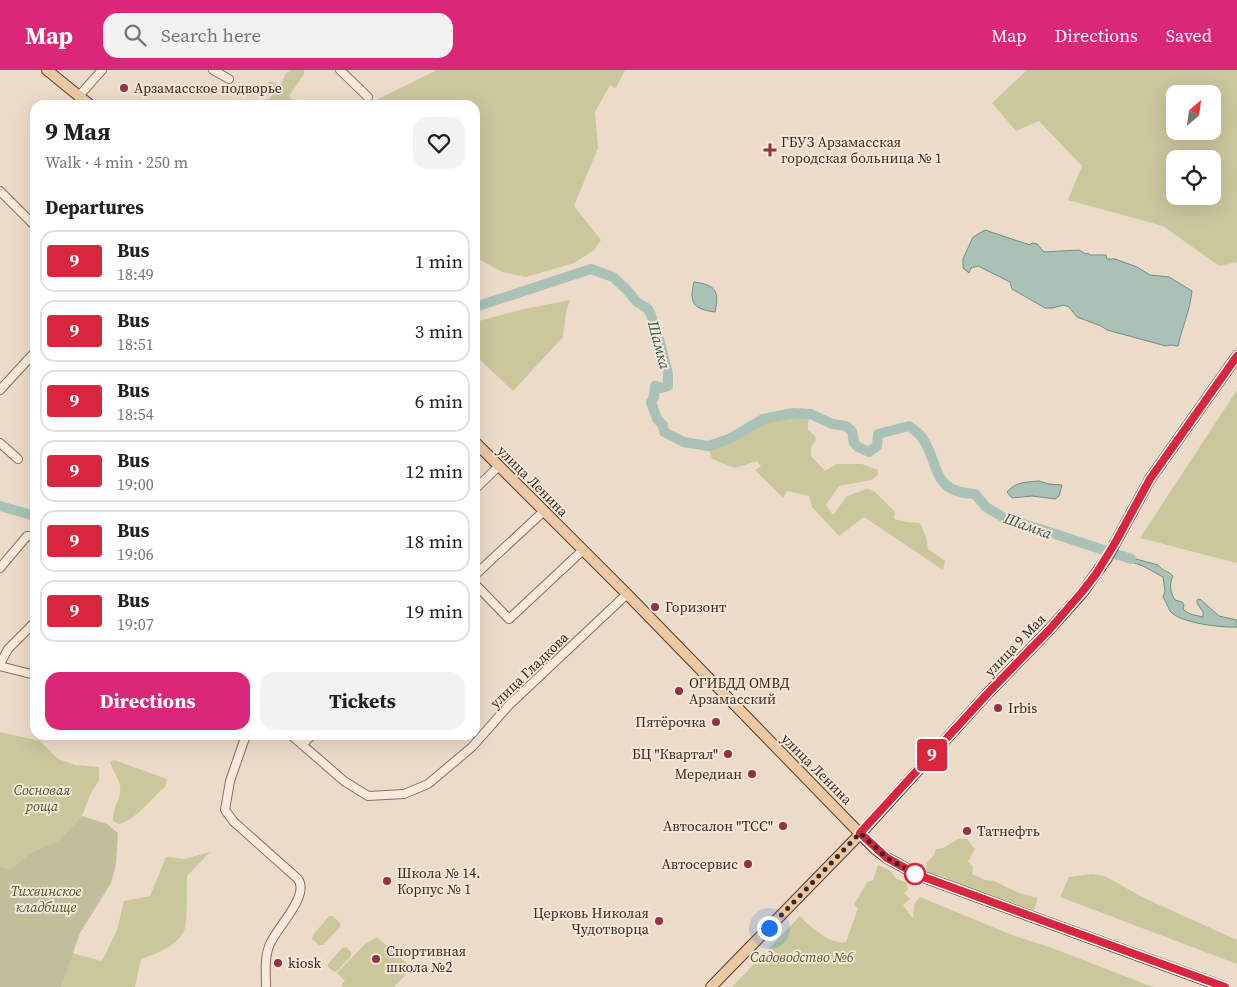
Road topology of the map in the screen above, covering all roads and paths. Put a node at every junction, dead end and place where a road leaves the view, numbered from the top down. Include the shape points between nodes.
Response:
1 (47, 70) edge
2 (102, 70) edge
3 (213, 70) edge
4 (340, 70) edge
5 (229, 79) dead end
6 (79, 96) junction
7 (368, 97) dead end
8 (84, 100) edge
9 (0, 191) edge
10 (30, 221) edge
11 (1237, 356) edge
12 (30, 357) edge
13 (0, 390) edge
14 (0, 443) edge
15 (480, 447) edge
16 (18, 459) dead end
17 (499, 466) junction
18 (480, 484) edge
19 (544, 511) junction
20 (30, 536) edge
21 (583, 550) junction
22 (0, 568) edge
23 (480, 570) edge
24 (480, 589) edge
25 (627, 594) junction
26 (30, 627) edge
27 (0, 665) edge
28 (30, 674) edge
29 (480, 738) edge
30 (244, 740) edge
31 (296, 740) edge
32 (307, 740) edge
33 (478, 740) edge
34 (302, 745) junction
35 (860, 833) junction
36 (266, 987) edge
37 (712, 987) edge
38 (1224, 987) edge

1 - 6 main road
2 - 6 street
3 - 5 street
4 - 7 street
6 - 8 main road
9 - 10 street
11 - 35 main road, улица 9 Мая via 1150,479 1107,558 1082,592
12 - 13 street
14 - 16 street
15 - 17 main road, улица Ленина
17 - 18 street
17 - 19 main road, улица Ленина
19 - 21 main road, улица Ленина
19 - 23 street
20 - 22 street
21 - 24 street via 509,619
21 - 25 main road, улица Ленина
25 - 29 street, улица Гладкова via 509,705
25 - 35 main road, улица Ленина
26 - 27 street via 8,649
27 - 28 street
30 - 36 street via 230,781 225,810 234,822 298,879 302,889 270,944
31 - 34 street
32 - 34 street
33 - 34 street, улица Гладкова via 428,784 404,794 368,796 344,781
35 - 37 main road, улица 9 Мая
35 - 38 main road, улица Ленина via 887,858 918,875

